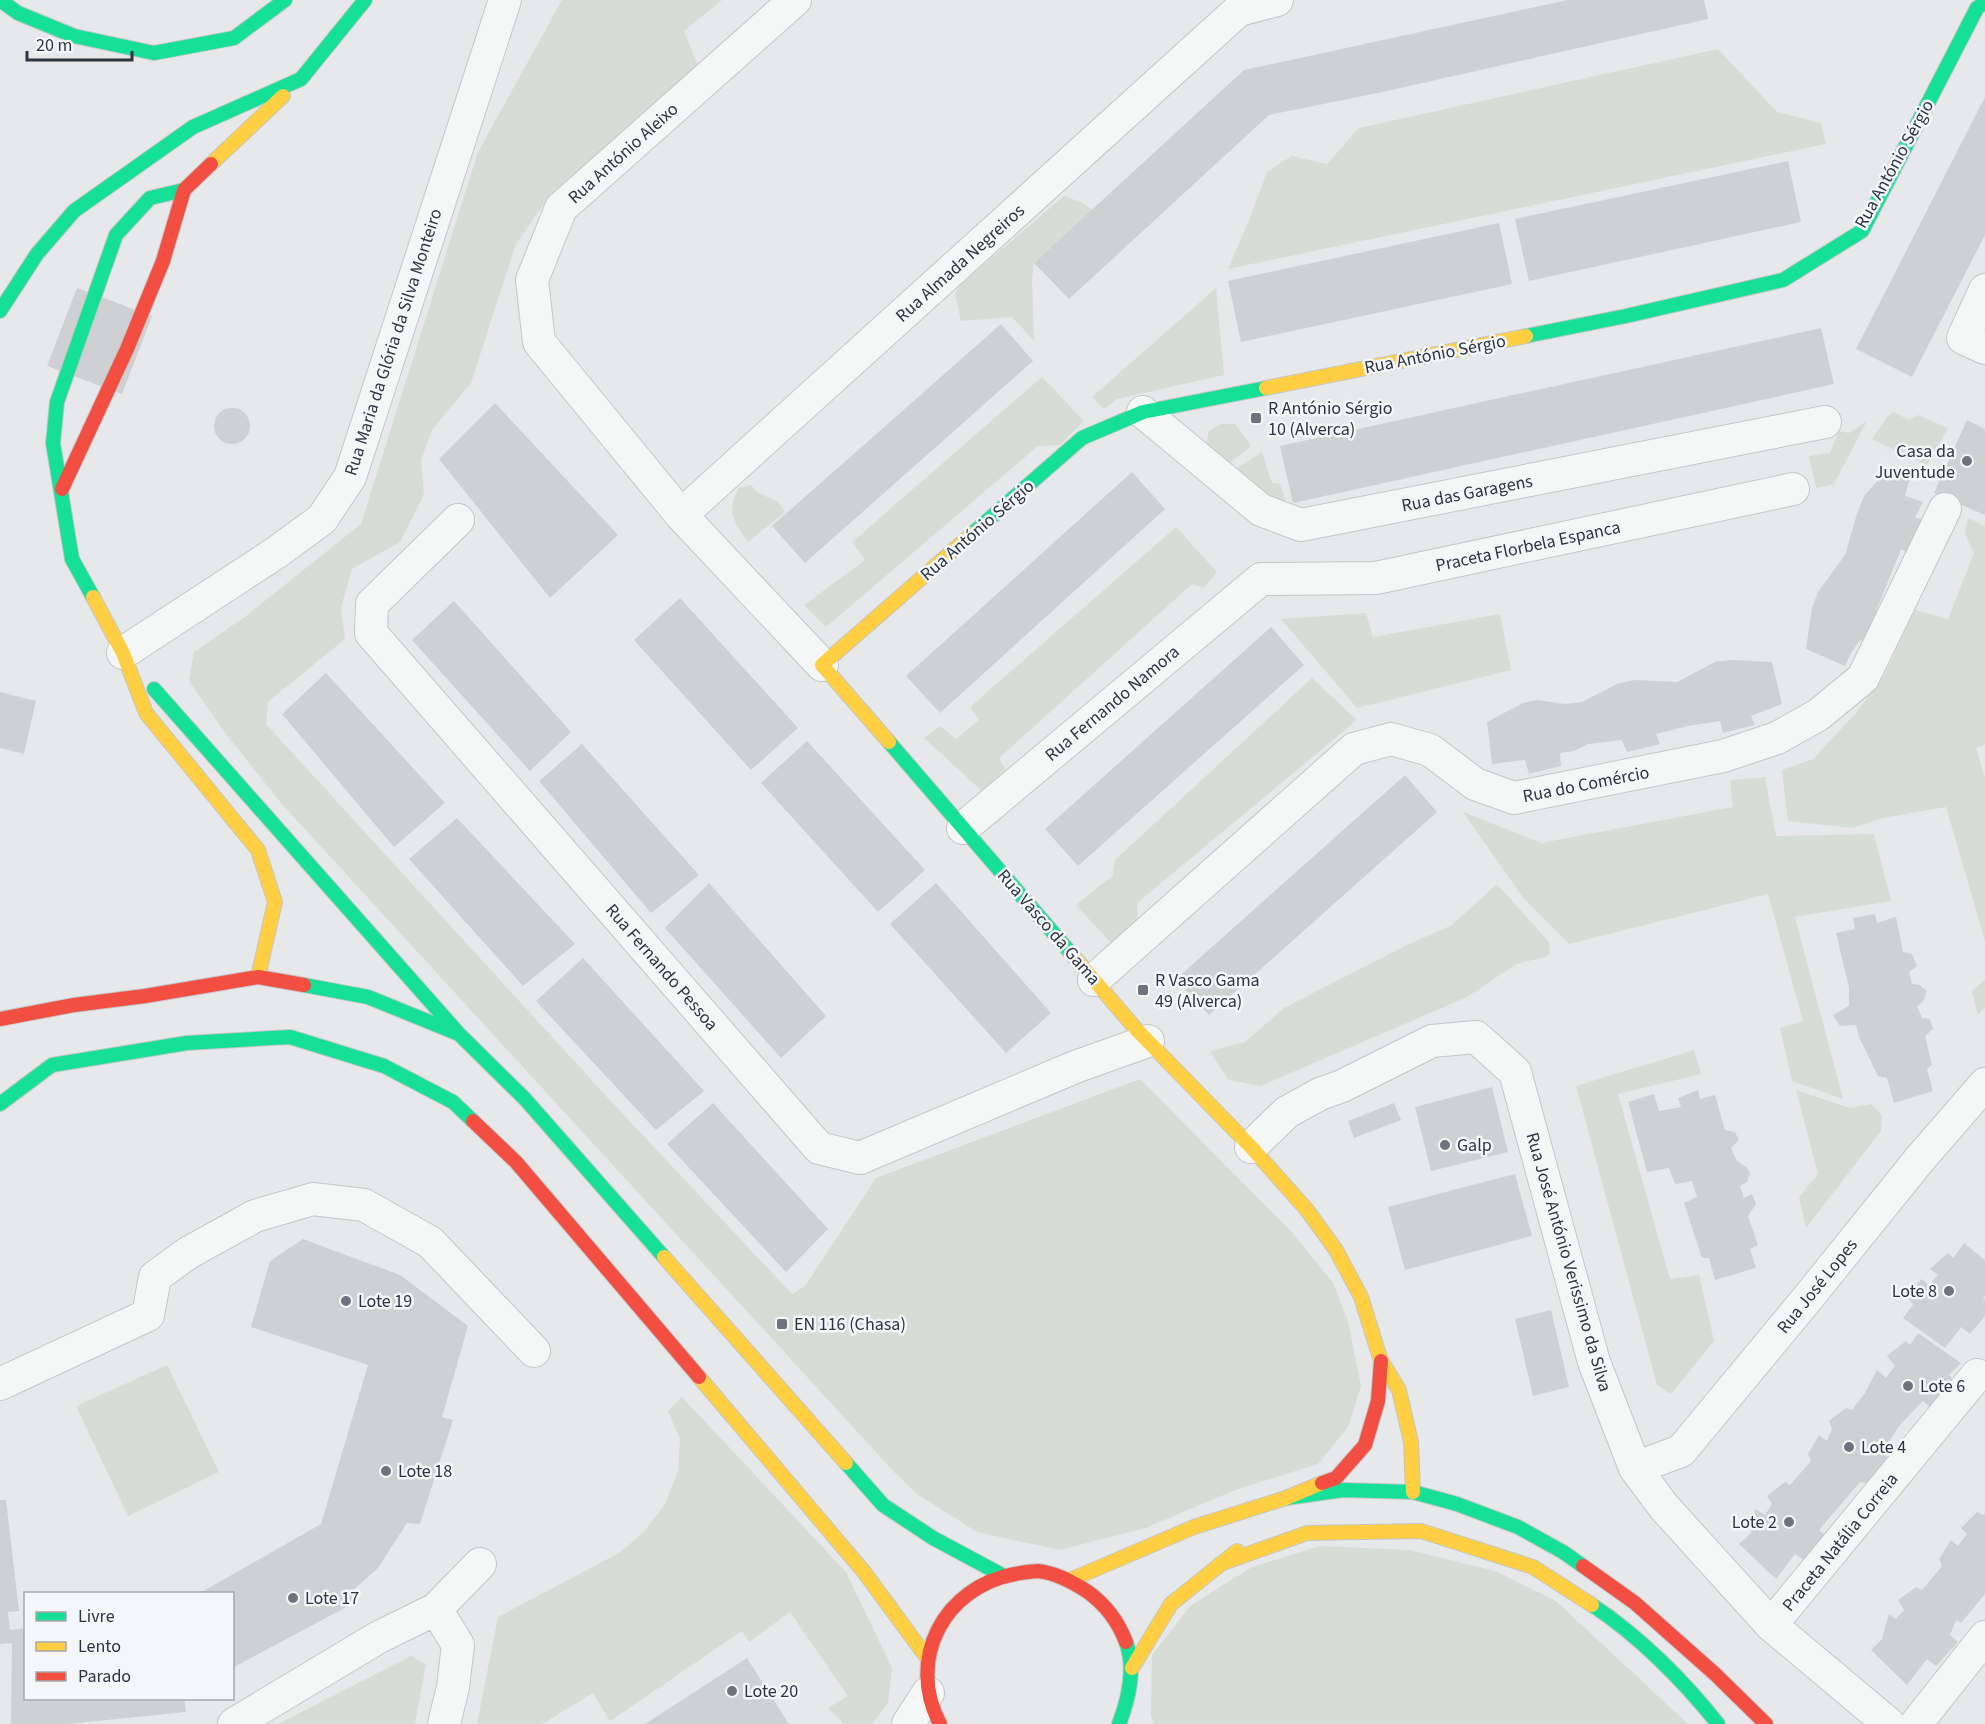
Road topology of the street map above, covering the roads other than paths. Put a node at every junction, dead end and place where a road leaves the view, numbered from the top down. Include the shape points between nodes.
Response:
1 (0, 0) edge
2 (285, 0) edge
3 (365, 0) edge
4 (505, 0) edge
5 (795, 0) edge
6 (1277, 0) edge
7 (1985, 2) edge
8 (1245, 5) edge
9 (301, 79) junction
10 (184, 190) junction
11 (1985, 290) edge
12 (0, 311) edge
13 (1985, 348) edge
14 (1143, 412) junction
15 (1825, 422) dead end
16 (62, 489) junction
17 (1793, 489) dead end
18 (1945, 509) dead end
19 (681, 515) junction
20 (458, 520) dead end
21 (1261, 579) joint
22 (123, 653) junction
23 (822, 665) junction
24 (963, 828) junction
25 (258, 977) junction
26 (1094, 980) junction
27 (0, 1019) edge
28 (459, 1034) junction
29 (1148, 1041) junction
30 (1985, 1084) edge
31 (0, 1104) edge
32 (1251, 1147) junction
33 (534, 1351) dead end
34 (1382, 1361) junction
35 (1977, 1375) dead end
36 (0, 1384) edge
37 (1635, 1468) junction
38 (1413, 1492) junction
39 (1286, 1498) junction
40 (1395, 1503) dead end
41 (1259, 1535) dead end
42 (480, 1564) dead end
43 (1220, 1564) junction
44 (1002, 1575) junction
45 (1070, 1580) junction
46 (436, 1608) junction
47 (1772, 1625) junction
48 (1985, 1637) edge
49 (928, 1659) junction
50 (1132, 1668) junction
51 (928, 1693) junction
52 (234, 1724) edge
53 (444, 1724) edge
54 (908, 1724) edge
55 (940, 1724) edge
56 (1120, 1724) edge
57 (1718, 1724) edge
58 (1766, 1724) edge
59 (1889, 1724) edge
60 (1916, 1724) edge

1 - 2 main road via 18,13 74,36 154,53 234,38
3 - 9 main road
4 - 22 street, Rua Maria da Glória da Silva Monteiro via 350,477 322,519
5 - 19 street, Rua António Aleixo via 561,208 532,279 539,342
6 - 8 street, Rua Almada Negreiros
7 - 14 main road, Rua António Sérgio via 1977,8 1862,231 1783,280 1626,316
8 - 19 street, Rua Almada Negreiros
9 - 10 main road
9 - 12 main road via 192,127 74,211 37,254
10 - 16 main road via 163,261
10 - 16 main road via 150,198 116,235 57,402 54,443
11 - 13 street via 1963,338
14 - 15 street, Rua das Garagens via 1261,510 1301,525
14 - 23 main road, Rua António Sérgio via 1082,438
16 - 22 main road via 72,559
17 - 21 street, Praceta Florbela Espanca via 1376,578
18 - 26 street, Rua do Comércio via 1863,678 1818,715 1777,738 1723,756 1514,798 1475,784 1430,750 1391,739 1354,749
19 - 23 street, Rua Vasco da Gama
20 - 29 street, Rua Fernando Pessoa via 372,604 371,633 819,1148 860,1158 1075,1067
21 - 24 street, Rua Fernando Namora
22 - 25 main road via 146,713 258,850 274,902
22 - 28 main road
23 - 24 main road, Rua Vasco da Gama
24 - 26 main road, Rua Vasco da Gama
25 - 27 main road
25 - 28 main road via 368,998
26 - 29 main road, Rua Vasco da Gama
28 - 44 main road via 525,1099 883,1505 933,1538
29 - 32 main road, Rua Vasco da Gama
30 - 37 street, Rua José Lopes via 1681,1451
31 - 49 main road via 52,1065 187,1043 290,1037 384,1066 453,1102 524,1172 864,1572
32 - 34 main road, Rua Vasco da Gama via 1307,1210 1336,1250 1361,1297
32 - 37 street, Rua José António Verissimo da Silva via 1287,1112 1320,1094 1432,1041 1476,1037 1515,1071 1594,1362
33 - 36 street via 430,1242 364,1204 313,1199 255,1216 188,1253 155,1277 148,1315
34 - 38 main road via 1399,1390 1411,1442
34 - 39 main road via 1378,1401 1365,1445 1336,1478
35 - 47 street, Praceta Natália Correia
37 - 47 street, Rua José António Verissimo da Silva via 1664,1507
38 - 39 main road via 1343,1490
38 - 40 main road
38 - 58 main road via 1456,1503 1518,1527 1563,1552 1635,1603
39 - 45 main road via 1194,1527
41 - 43 main road
42 - 46 street
43 - 50 main road via 1171,1604
43 - 57 main road via 1307,1533 1421,1531 1533,1567 1617,1621 1694,1694
44 - 45 main road via 1036,1571
44 - 49 main road via 975,1587 952,1606 936,1630
45 - 50 main road via 1094,1594 1113,1615 1127,1640
46 - 52 street via 379,1637
46 - 53 street via 458,1645
47 - 59 street, Rua José António Verissimo da Silva
48 - 60 street
49 - 51 main road
50 - 56 main road via 1130,1697
51 - 54 street
51 - 55 main road

